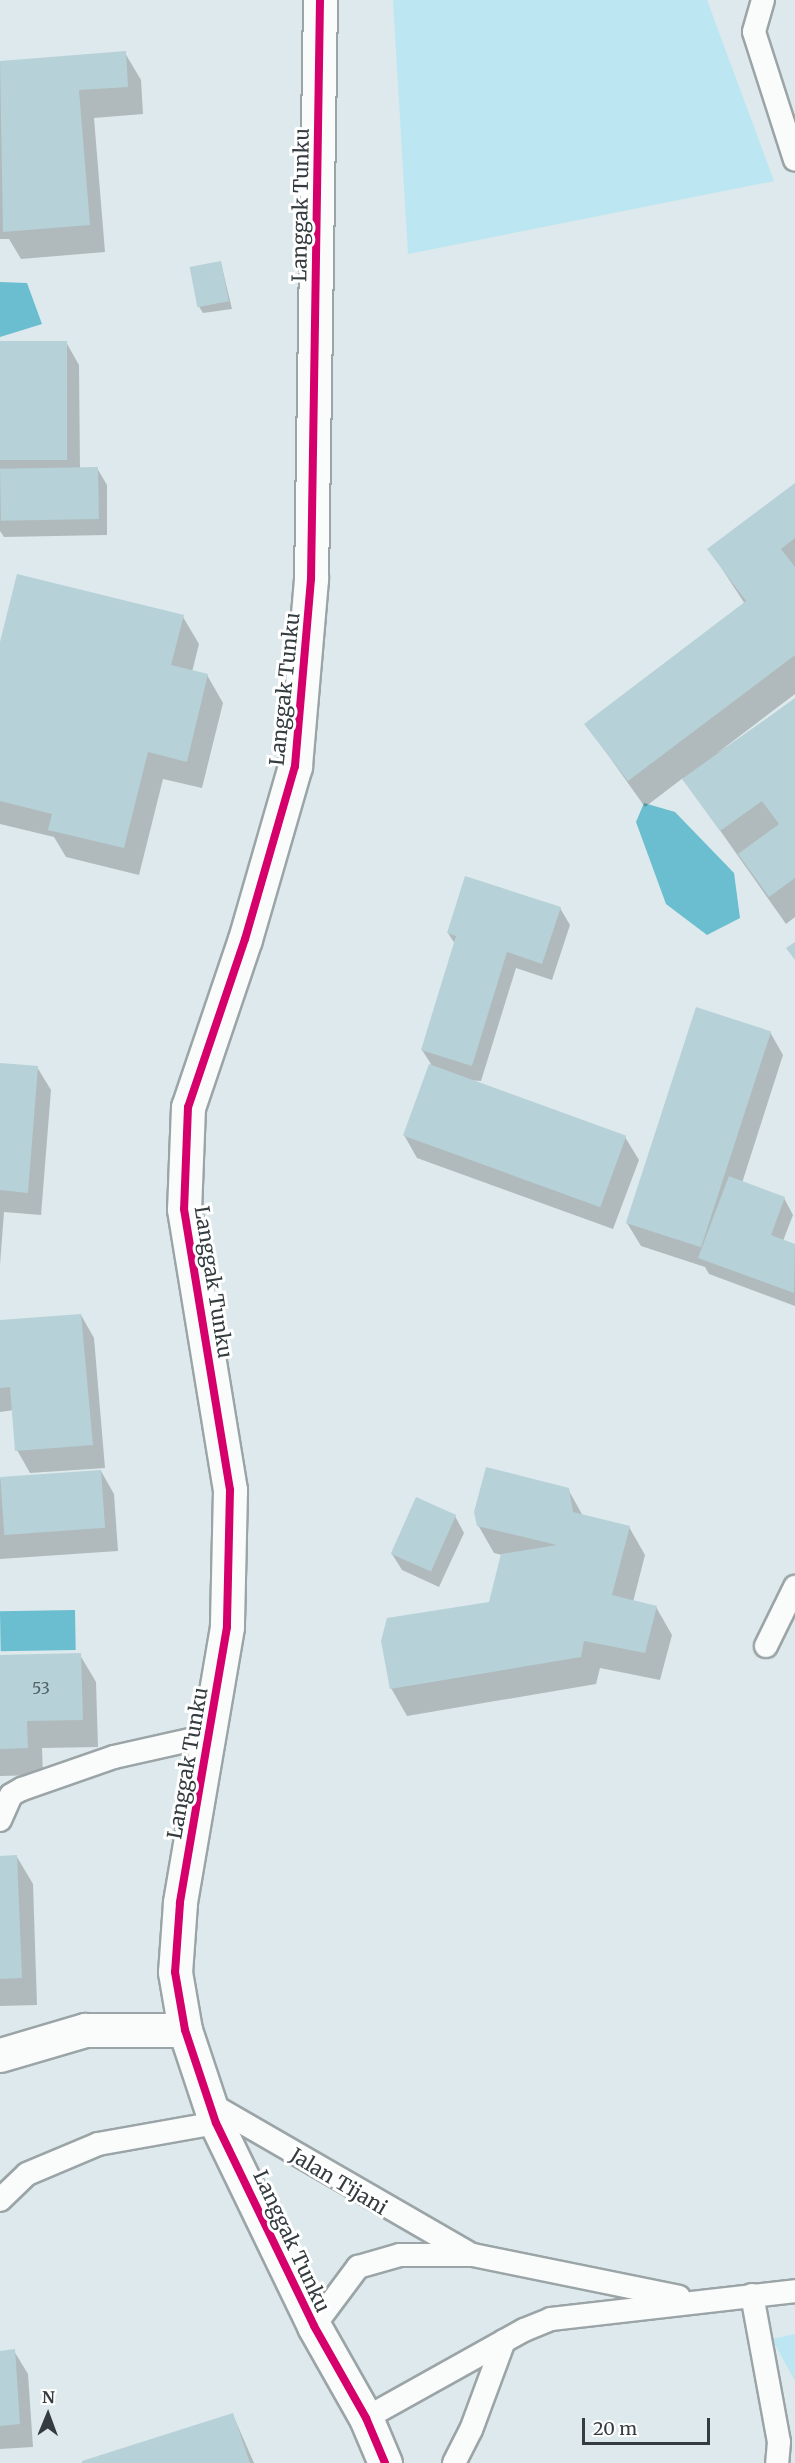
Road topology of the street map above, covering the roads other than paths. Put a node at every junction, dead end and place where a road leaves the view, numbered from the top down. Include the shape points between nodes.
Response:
1 (320, 0) edge
2 (763, 0) edge
3 (795, 159) edge
4 (795, 1587) edge
5 (766, 1646) dead end
6 (208, 1736) junction
7 (0, 1820) edge
8 (185, 2030) junction
9 (0, 2055) edge
10 (211, 2112) junction
11 (0, 2200) edge
12 (473, 2255) junction
13 (795, 2290) edge
14 (752, 2295) junction
15 (698, 2301) junction
16 (314, 2326) junction
17 (504, 2341) junction
18 (366, 2418) junction
19 (385, 2463) edge
20 (454, 2463) edge
21 (777, 2463) edge

1 - 6 street, Langgak Tunku via 311,579 296,766 245,939 188,1107 184,1209 230,1490 227,1627
2 - 3 lane via 754,32
4 - 5 lane
6 - 7 lane via 114,1757 22,1789 11,1795
6 - 8 street, Langgak Tunku via 176,1948 175,1972
8 - 9 street via 85,2030
8 - 10 street, Langgak Tunku
10 - 11 lane via 98,2144 27,2174
10 - 12 lane, Jalan Tijani
10 - 16 street, Langgak Tunku
12 - 15 lane, Jalan Tijani
12 - 16 lane, Jalan Tijani via 400,2255 358,2268
13 - 14 lane, Jalan Tijani
14 - 15 lane, Jalan Tijani
14 - 21 lane via 779,2442
15 - 17 lane, Jalan Tijani via 551,2319
16 - 18 street, Langgak Tunku
17 - 18 lane, Jalan Tijani
17 - 20 lane via 471,2430
18 - 19 street, Langgak Tunku

